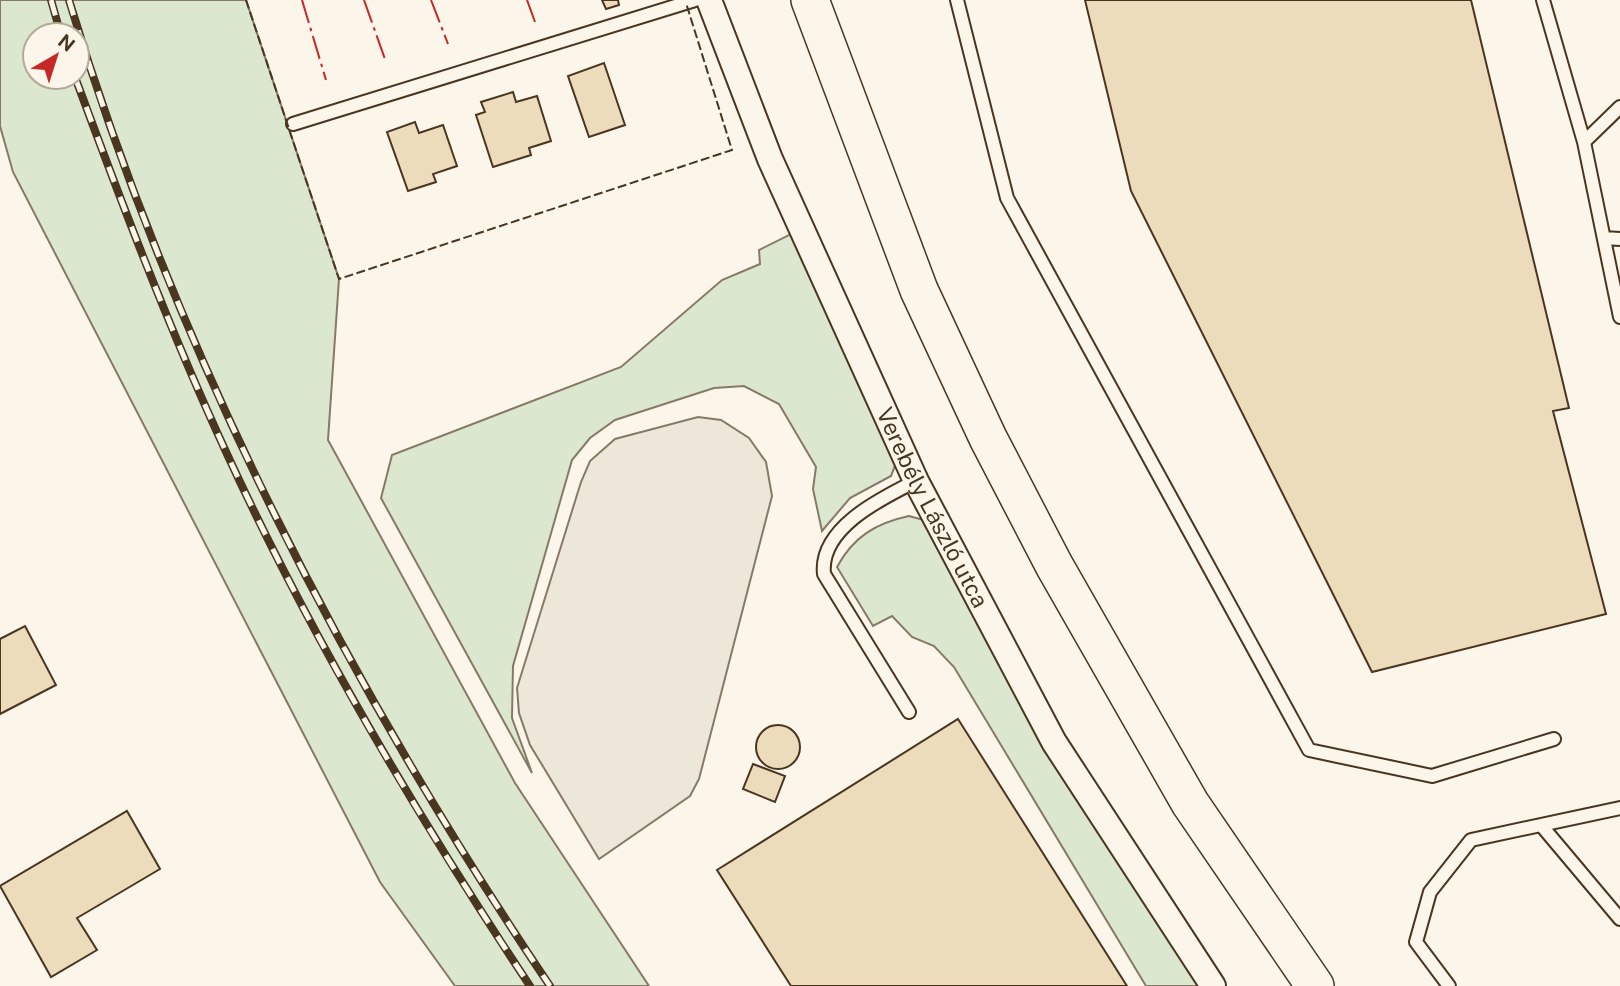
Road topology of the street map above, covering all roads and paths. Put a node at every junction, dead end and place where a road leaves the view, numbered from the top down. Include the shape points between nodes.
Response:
1 (695, 0) edge
2 (709, 0) edge
3 (810, 0) edge
4 (957, 0) edge
5 (1543, 0) edge
6 (1620, 107) edge
7 (292, 124) dead end
8 (1584, 142) junction
9 (1604, 238) junction
10 (1620, 239) edge
11 (1620, 317) edge
12 (916, 481) junction
13 (909, 712) dead end
14 (1554, 739) dead end
15 (1620, 808) edge
16 (1541, 825) junction
17 (1620, 919) edge
18 (1213, 986) edge
19 (1315, 986) edge
20 (1449, 986) edge

1 - 7 lane
2 - 12 street, Verebély László utca via 770,159
3 - 19 main road via 919,290 988,438 1054,565 1190,803
4 - 14 lane via 1007,198 1309,750 1432,776
5 - 8 lane
6 - 8 lane
8 - 9 lane
9 - 10 lane
9 - 11 lane
12 - 13 lane via 860,512 840,533 823,563 824,574
12 - 18 street, Verebély László utca via 1054,742
15 - 16 lane
16 - 17 lane
16 - 20 lane via 1471,840 1430,892 1416,942

